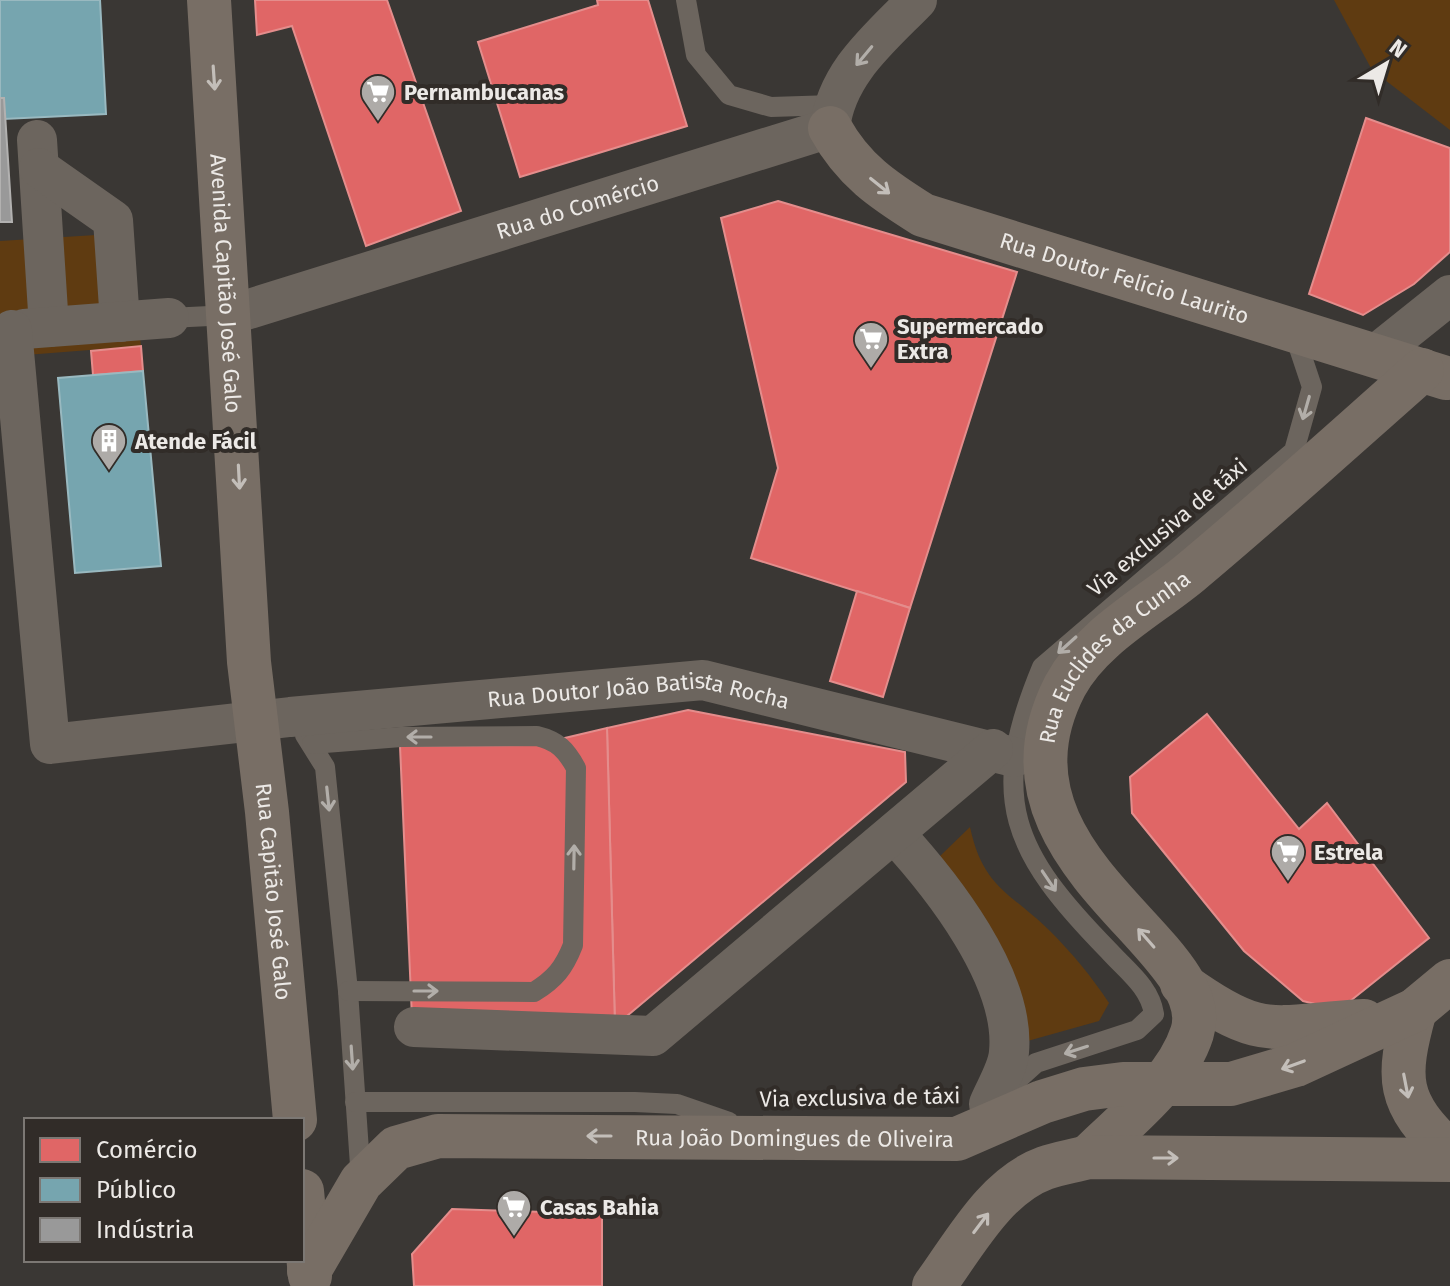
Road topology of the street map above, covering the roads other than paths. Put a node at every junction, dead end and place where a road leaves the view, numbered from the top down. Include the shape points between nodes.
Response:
1 (209, 0) edge
2 (686, 0) edge
3 (917, 0) edge
4 (831, 117) junction
5 (1450, 295) edge
6 (230, 315) junction
7 (169, 318) joint
8 (120, 322) junction
9 (21, 329) edge
10 (1294, 333) junction
11 (1375, 355) junction
12 (1436, 375) edge
13 (249, 662) joint
14 (286, 727) junction
15 (1003, 753) junction
16 (894, 833) junction
17 (1450, 981) edge
18 (1182, 984) junction
19 (348, 991) junction
20 (1405, 1014) junction
21 (414, 1027) dead end
22 (1160, 1084) junction
23 (355, 1102) junction
24 (989, 1104) junction
25 (295, 1118) edge
26 (1450, 1152) edge
27 (1088, 1157) junction
28 (1450, 1160) edge
29 (361, 1182) junction
30 (304, 1213) edge
31 (310, 1279) edge
32 (934, 1286) edge

1 -> 6 main road, Avenida Capitão José Galo
2 - 4 lane via 696,55 729,95
3 -> 4 street via 844,81
4 - 6 street, Rua do Comércio
4 -> 10 main road, Rua Doutor Felício Laurito via 845,156 882,190 923,215
5 - 11 street
6 - 7 lane, Rua do Comércio
6 -> 13 main road, Avenida Capitão José Galo
7 - 8 street
8 - 9 street
8 - 9 street via 113,220 38,154
9 - 14 street, Rua Doutor João Batista Rocha via 50,744
10 - 11 main road, Rua Doutor Felício Laurito
10 -> 15 lane, Via exclusiva de táxi via 1312,387 1294,451 1042,667
11 - 12 main road, Rua Doutor Felício Laurito
18 -> 12 main road, Rua Euclides da Cunha via 1099,882 1054,815 1045,756 1066,684 1117,628
13 - 14 main road, Rua Capitão José Galo
14 - 15 street, Rua Doutor João Batista Rocha via 703,680
14 -> 19 lane via 325,767
19 -> 14 lane via 534,992 552,981 573,945 576,768 553,740 537,736 401,737
14 - 25 main road, Rua Capitão José Galo
15 - 16 street
15 -> 24 lane, Via exclusiva de táxi via 1015,811 1046,879 1151,996 1154,1014 1137,1030 1036,1063
16 - 21 street via 653,1036
16 - 24 street via 926,867 989,962 1010,1054
17 - 20 main road, Rua João Domingues de Oliveira
18 - 20 main road via 1251,1026 1298,1028
18 - 22 main road, Rua Euclides da Cunha via 1196,1012 1192,1033
19 -> 23 lane
20 -> 22 main road, Rua João Domingues de Oliveira via 1296,1065 1231,1084
20 -> 26 main road via 1405,1092 1419,1123
22 - 27 main road, Rua Euclides da Cunha
22 -> 29 main road, Rua João Domingues de Oliveira via 1084,1089 957,1139 438,1136 396,1148
23 - 24 lane, Via exclusiva de táxi via 677,1104 721,1122 971,1120
23 - 29 lane
27 -> 28 main road
32 -> 27 main road via 996,1203 1022,1181 1044,1168
29 - 31 main road, Rua João Domingues de Oliveira
30 - 31 main road

